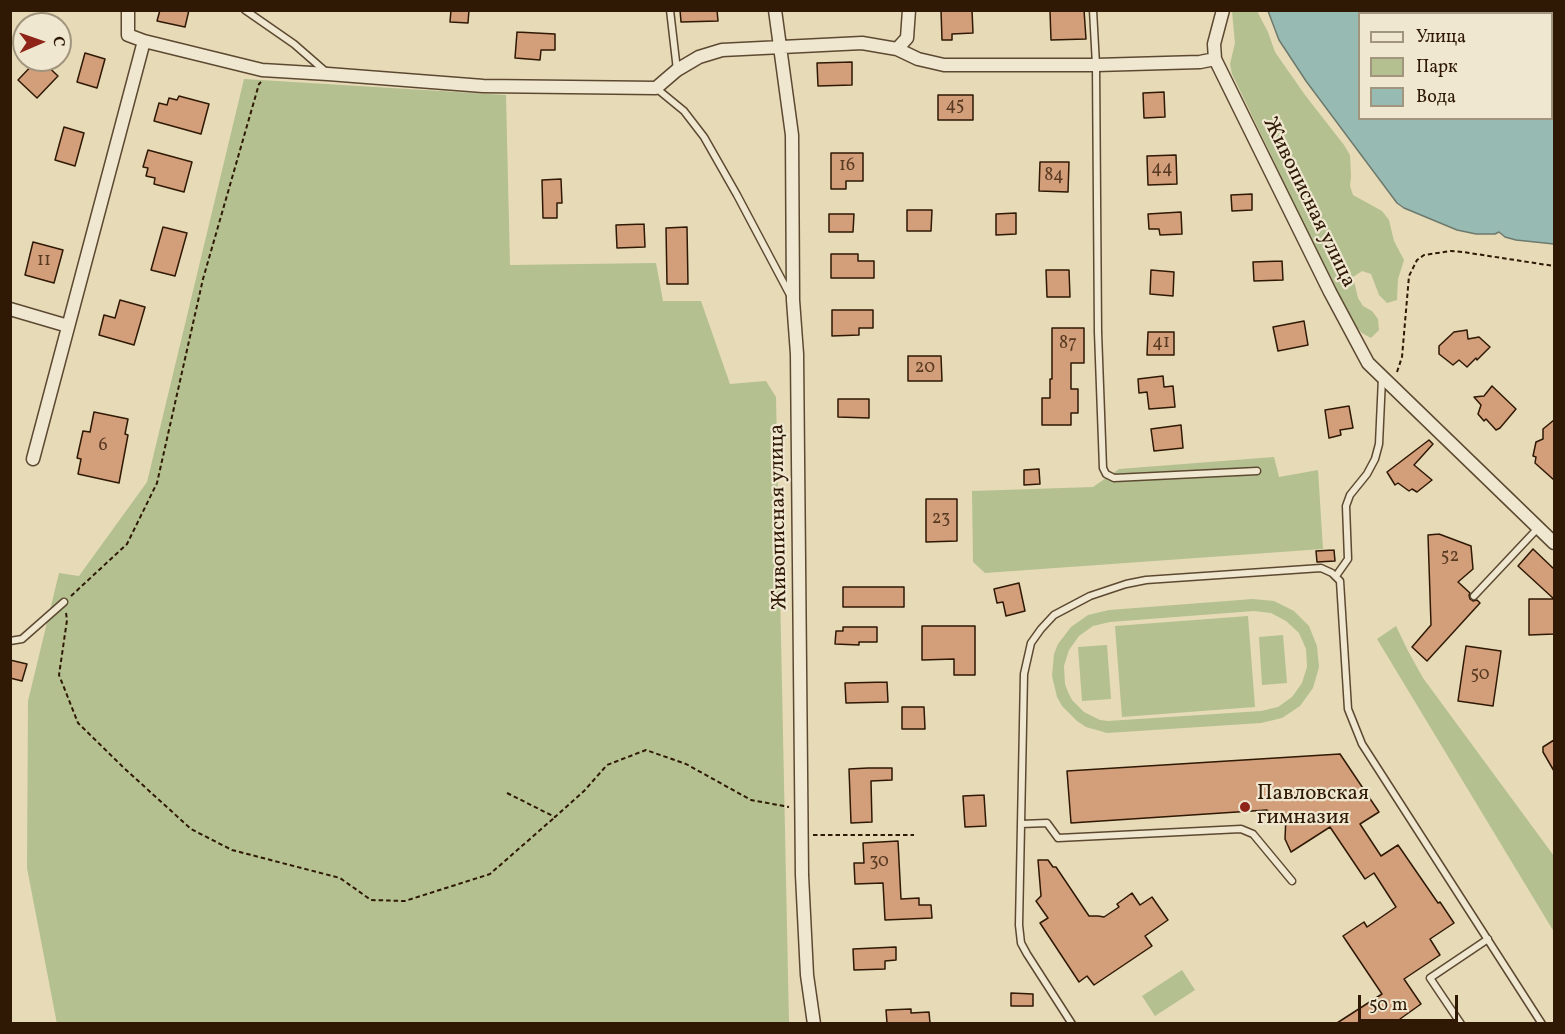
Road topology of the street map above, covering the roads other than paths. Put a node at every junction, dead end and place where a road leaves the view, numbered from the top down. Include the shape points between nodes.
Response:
1 (128, 10) edge
2 (245, 10) edge
3 (670, 10) edge
4 (775, 10) edge
5 (909, 10) edge
6 (1093, 10) edge
7 (1223, 10) edge
8 (144, 41) junction
9 (780, 47) junction
10 (897, 49) junction
11 (1215, 60) junction
12 (1096, 65) junction
13 (677, 70) junction
14 (328, 74) junction
15 (656, 88) junction
16 (792, 300) junction
17 (10, 309) edge
18 (68, 326) junction
19 (1387, 382) junction
20 (33, 459) dead end
21 (1257, 471) dead end
22 (1539, 528) junction
23 (1554, 543) edge
24 (1336, 576) junction
25 (1474, 596) dead end
26 (64, 602) road end
27 (10, 641) edge
28 (1021, 824) junction
29 (1292, 881) dead end
30 (1488, 939) junction
31 (814, 1023) edge
32 (1072, 1023) edge
33 (1461, 1023) edge
34 (1542, 1023) edge

1 - 8 street via 129,35
2 - 14 lane
3 - 13 lane
4 - 9 street, Живописная улица
5 - 10 street via 907,39
6 - 12 lane
7 - 11 street via 1214,44
8 - 14 street via 262,70
8 - 18 street
9 - 10 street via 862,44
9 - 13 street via 722,50
9 - 16 street, Живописная улица via 792,135
10 - 12 street via 944,65
11 - 12 street
11 - 19 street, Живописная улица via 1330,292 1368,363
12 - 21 lane via 1103,468 1114,478
13 - 15 street
14 - 15 street via 483,86
15 - 16 lane via 684,111 704,137
16 - 31 street, Живописная улица via 797,354 801,835 807,975
17 - 18 street
18 - 20 street
19 - 22 street, Живописная улица
19 - 24 lane via 1375,459 1346,506 1348,559
22 - 23 street, Живописная улица
22 - 25 lane
24 - 28 lane via 1321,568 1146,580 1090,596 1054,615 1031,643 1025,666
24 - 30 lane via 1340,580 1347,697 1362,744
26 - 27 lane via 22,639
28 - 29 lane via 1047,823 1058,838 1241,829 1253,834
28 - 32 lane via 1021,943
30 - 33 lane via 1430,978
30 - 34 lane

